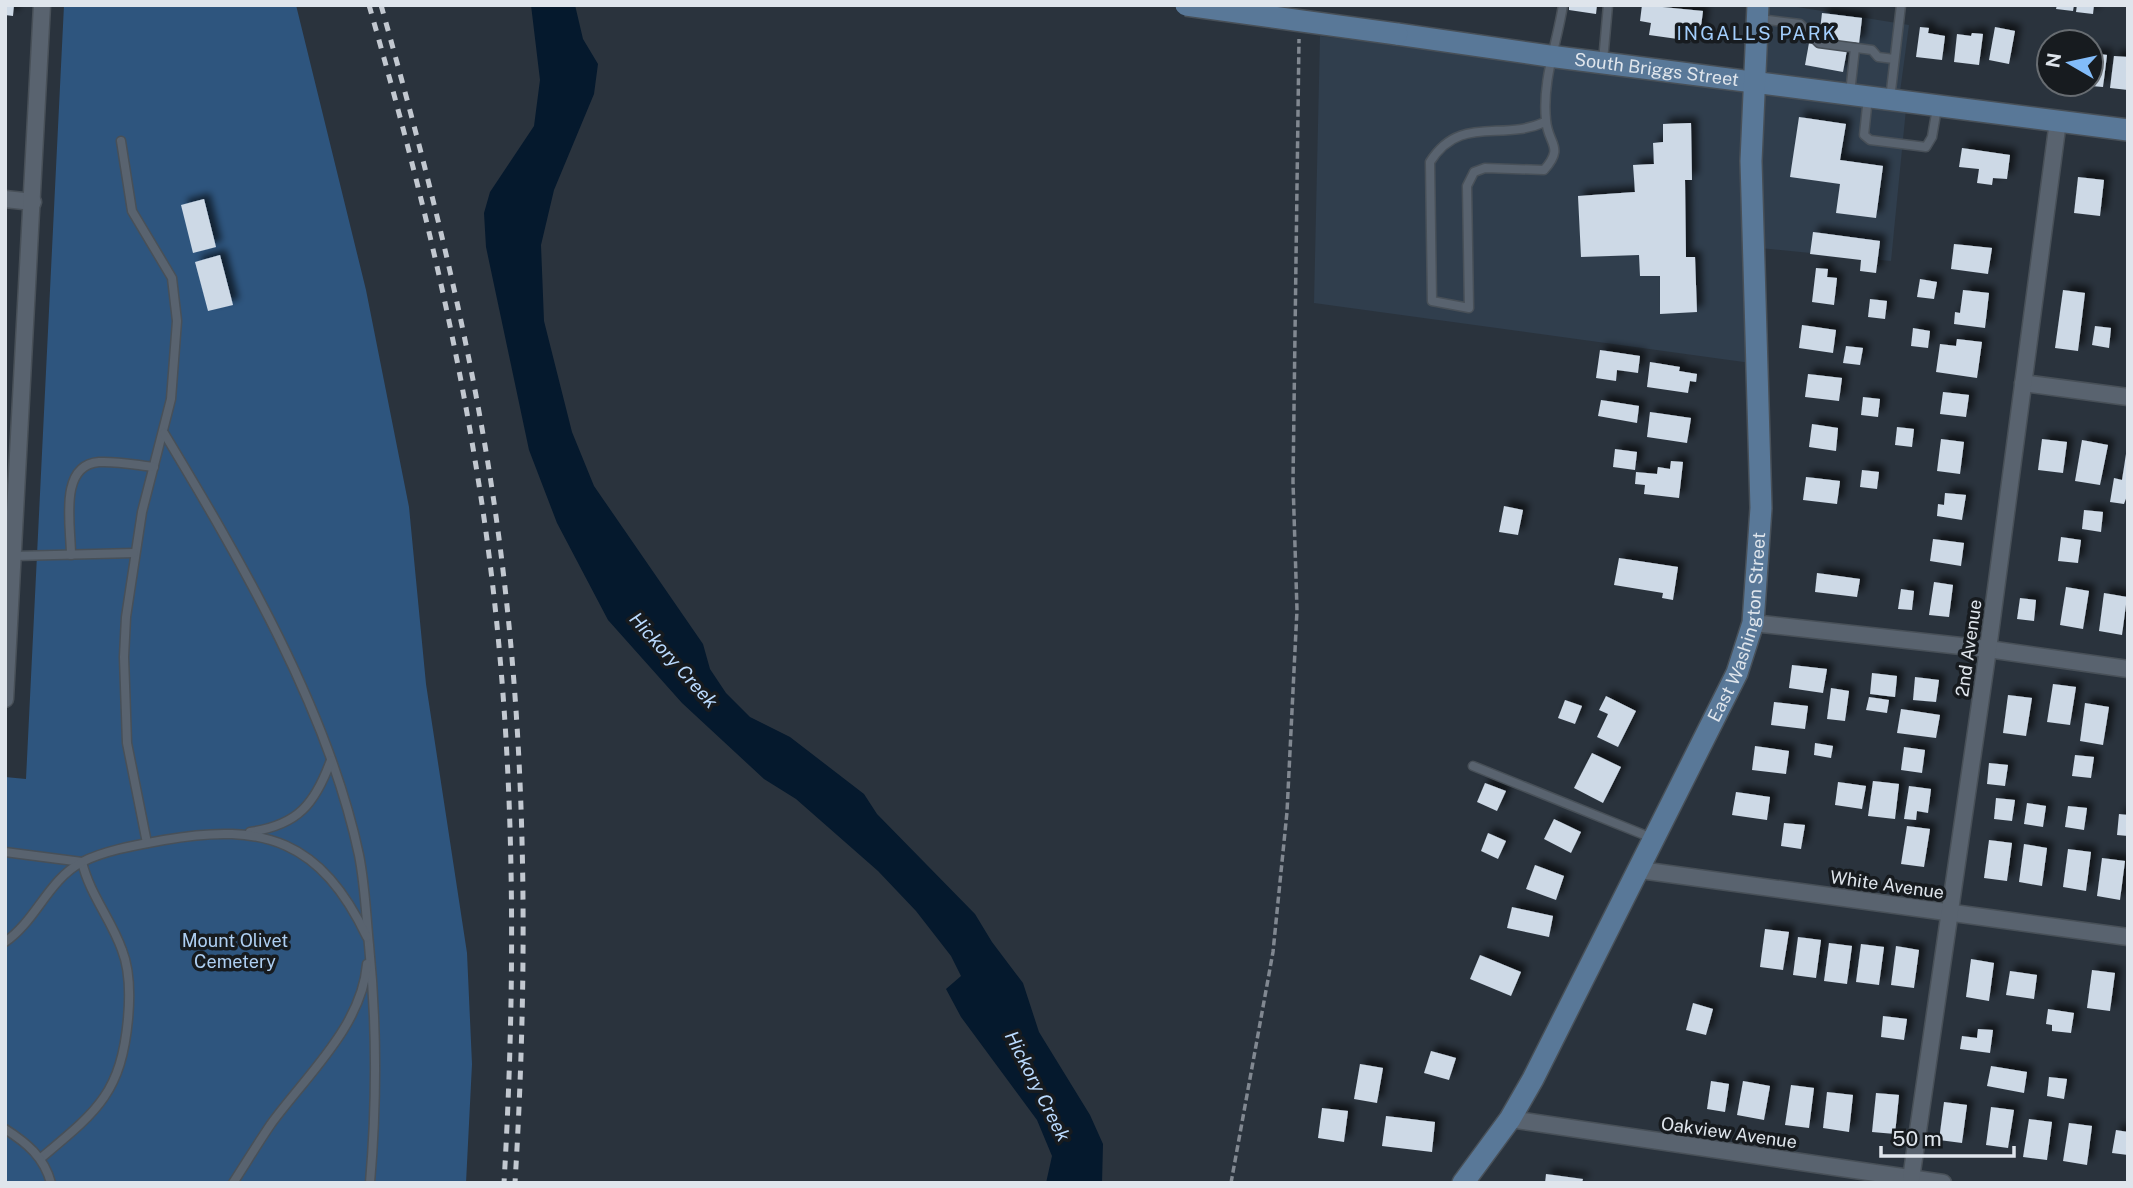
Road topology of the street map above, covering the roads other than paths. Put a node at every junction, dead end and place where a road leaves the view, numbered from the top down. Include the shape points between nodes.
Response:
1 (42, 5) edge
2 (1186, 5) edge
3 (1563, 5) edge
4 (1608, 5) edge
5 (1901, 5) edge
6 (1757, 12) edge
7 (1855, 48) junction
8 (1549, 56) junction
9 (1894, 59) junction
10 (1602, 63) junction
11 (1753, 81) junction
12 (1859, 95) junction
13 (1890, 99) junction
14 (1937, 105) junction
15 (2058, 121) junction
16 (1545, 122) junction
17 (2128, 130) edge
18 (121, 141) dead end
19 (5, 199) edge
20 (33, 202) junction
21 (2023, 383) junction
22 (2128, 397) edge
23 (164, 433) junction
24 (154, 467) junction
25 (134, 553) junction
26 (71, 555) junction
27 (15, 556) junction
28 (1753, 623) junction
29 (1988, 649) junction
30 (2128, 669) edge
31 (5, 699) edge
32 (331, 760) junction
33 (1473, 766) dead end
34 (244, 833) junction
35 (1655, 839) junction
36 (147, 844) junction
37 (5, 852) edge
38 (82, 862) junction
39 (1640, 870) junction
40 (1951, 913) junction
41 (2128, 937) edge
42 (5, 942) edge
43 (369, 942) junction
44 (1510, 1119) junction
45 (5, 1129) edge
46 (41, 1158) junction
47 (1911, 1179) junction
48 (51, 1183) edge
49 (233, 1183) edge
50 (370, 1183) edge
51 (1463, 1183) edge
52 (1943, 1183) edge

1 - 20 street
2 - 8 street, South Briggs Street, bridge
3 - 8 lane
4 - 10 lane
5 - 9 lane
6 - 7 lane via 1800,23 1819,43
6 - 11 street, East Washington Street
7 - 9 lane
7 - 12 lane
8 - 10 street, South Briggs Street
8 - 16 lane
9 - 13 lane
10 - 11 street, South Briggs Street
11 - 12 street, South Briggs Street
11 - 28 street, East Washington Street via 1761,508
12 - 13 street, South Briggs Street
12 - 14 lane via 1864,135 1870,140 1926,147
13 - 14 street, South Briggs Street
14 - 15 street, South Briggs Street
15 - 17 street, South Briggs Street
15 - 21 street, 2nd Avenue
16 - 16 lane via 1527,130 1462,133 1441,144 1430,162 1432,300 1469,308 1467,186 1474,172 1485,168 1544,170 1554,158 1555,144
18 - 23 lane via 132,211 172,278 177,300 176,357
19 - 20 street
20 - 27 street
21 - 22 street
21 - 29 street, 2nd Avenue
23 - 24 lane
23 - 32 lane via 247,575
24 - 25 lane
24 - 26 lane via 100,462 75,474 70,498
25 - 26 lane
25 - 36 lane via 126,617 127,743
26 - 27 lane
27 - 31 street
28 - 29 street
28 - 35 street, East Washington Street via 1737,673
29 - 30 street
29 - 40 street, 2nd Avenue
32 - 34 lane via 320,789 295,817 267,830
32 - 43 lane via 359,856
33 - 35 lane
34 - 36 lane
34 - 43 lane via 270,838 314,862 354,911
35 - 39 street, East Washington Street
36 - 38 lane
37 - 38 lane
38 - 42 lane via 63,875
38 - 46 lane via 92,894 123,951 128,978 126,1039 123,1060 104,1100
39 - 40 street, White Avenue
39 - 44 street, East Washington Street
40 - 41 street, White Avenue
40 - 47 street, 2nd Avenue
43 - 49 lane via 364,987 344,1027
43 - 50 lane via 377,1058
44 - 47 street, Oakview Avenue
44 - 51 street, East Washington Street
45 - 46 lane
46 - 48 lane
47 - 52 street, Oakview Avenue

